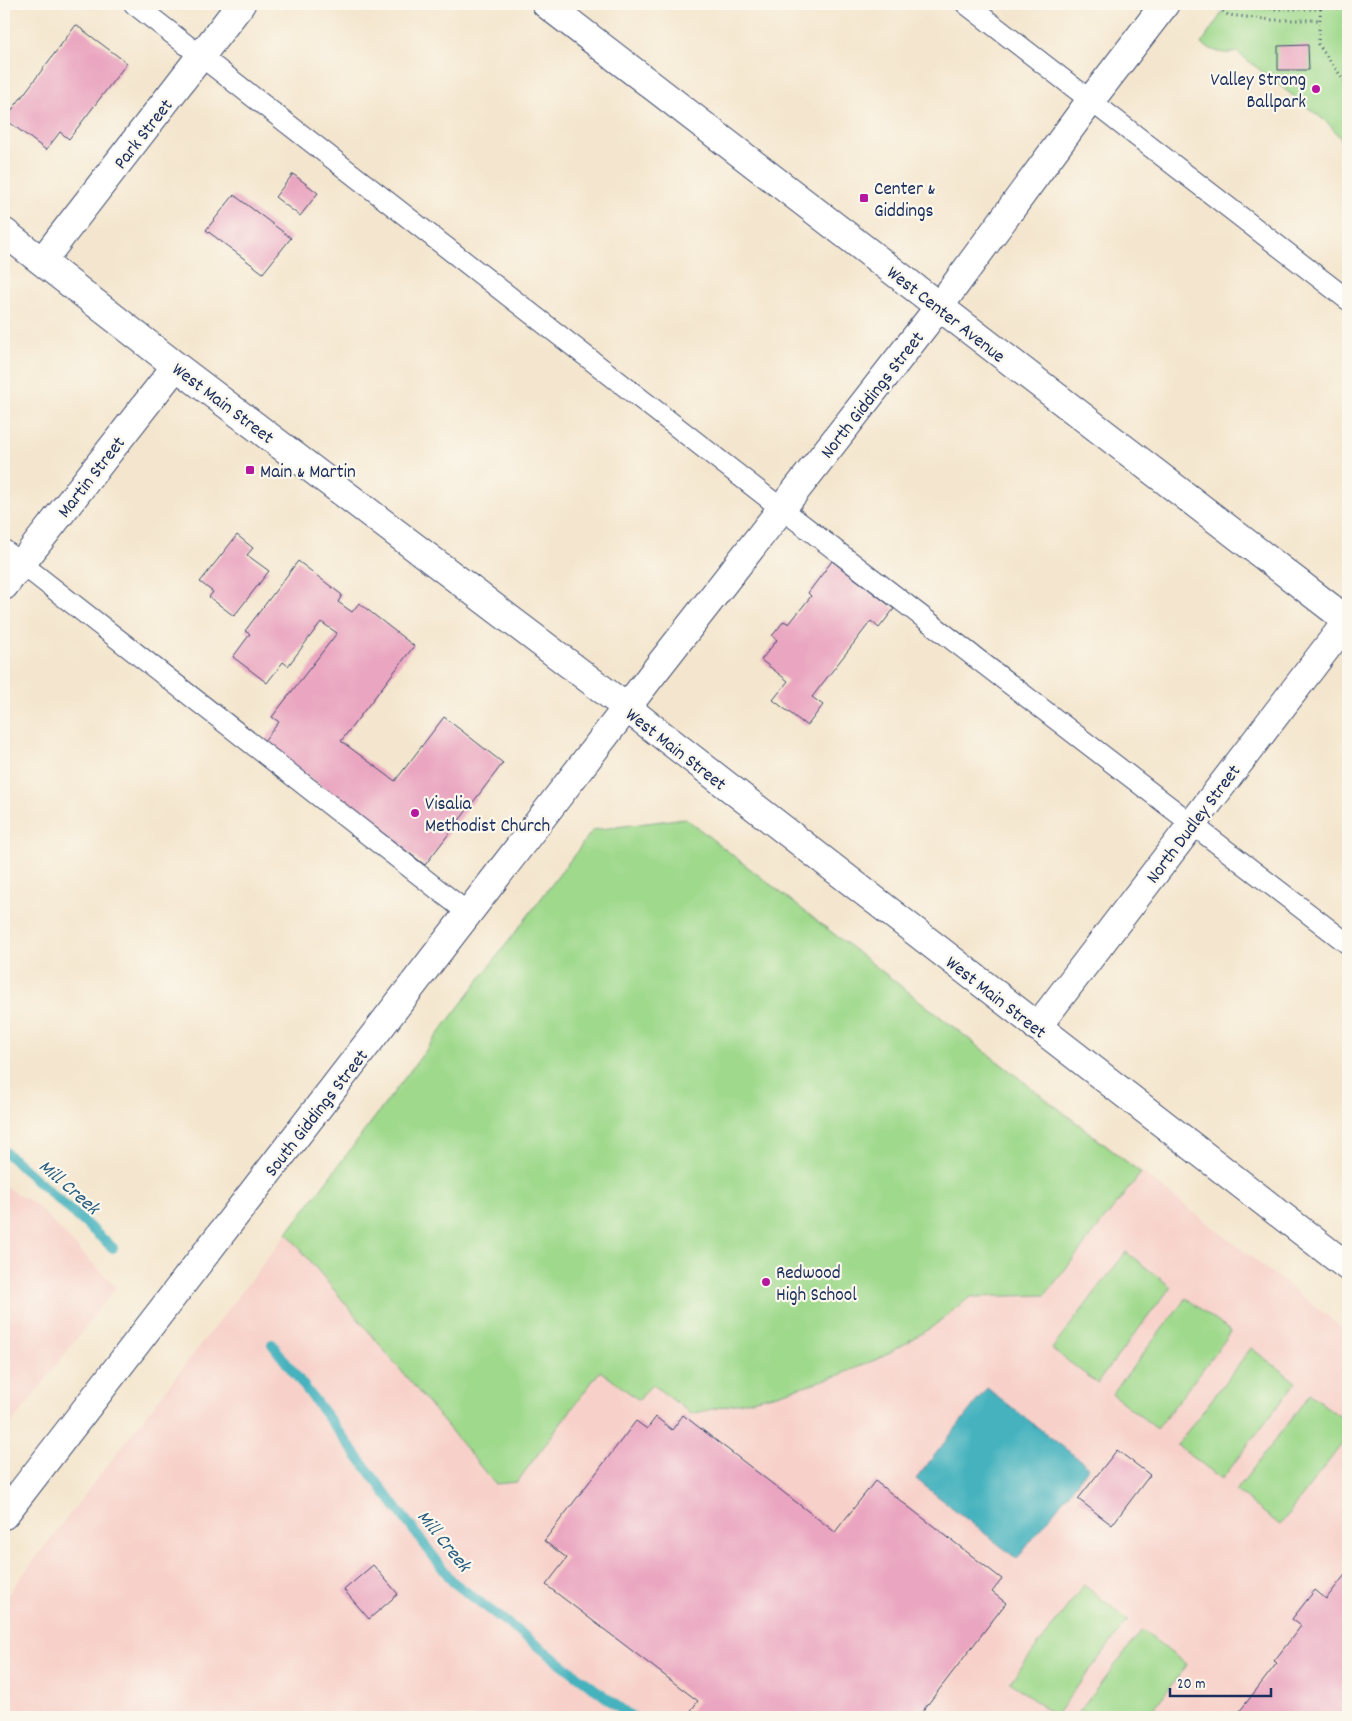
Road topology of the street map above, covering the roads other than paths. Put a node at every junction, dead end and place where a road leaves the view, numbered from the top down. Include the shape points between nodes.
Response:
1 (134, 4) edge
2 (242, 4) edge
3 (546, 4) edge
4 (966, 4) edge
5 (1165, 4) edge
6 (201, 56) junction
7 (1091, 100) junction
8 (4, 232) edge
9 (42, 262) junction
10 (1348, 300) edge
11 (939, 307) junction
12 (176, 366) junction
13 (782, 508) junction
14 (12, 557) edge
15 (4, 586) edge
16 (1348, 621) edge
17 (627, 708) junction
18 (1192, 823) junction
19 (468, 913) junction
20 (1348, 944) edge
21 (1037, 1027) junction
22 (1348, 1267) edge
23 (4, 1515) edge

1 - 6 lane
2 - 6 street, Park Street
3 - 11 street, West Center Avenue
4 - 7 lane
5 - 7 street, North Giddings Street
6 - 9 street, Park Street
6 - 13 lane
7 - 10 lane
7 - 11 street, North Giddings Street
8 - 9 street, West Main Street
9 - 12 street, West Main Street
11 - 13 street, North Giddings Street
11 - 16 street, West Center Avenue
12 - 14 street, Martin Street
12 - 17 street, West Main Street
13 - 17 street, North Giddings Street
13 - 18 lane
14 - 15 street, Martin Street
14 - 19 lane
16 - 18 street, North Dudley Street
17 - 19 street, South Giddings Street
17 - 21 street, West Main Street
18 - 20 lane
18 - 21 street, North Dudley Street
19 - 23 street, South Giddings Street
21 - 22 street, West Main Street

